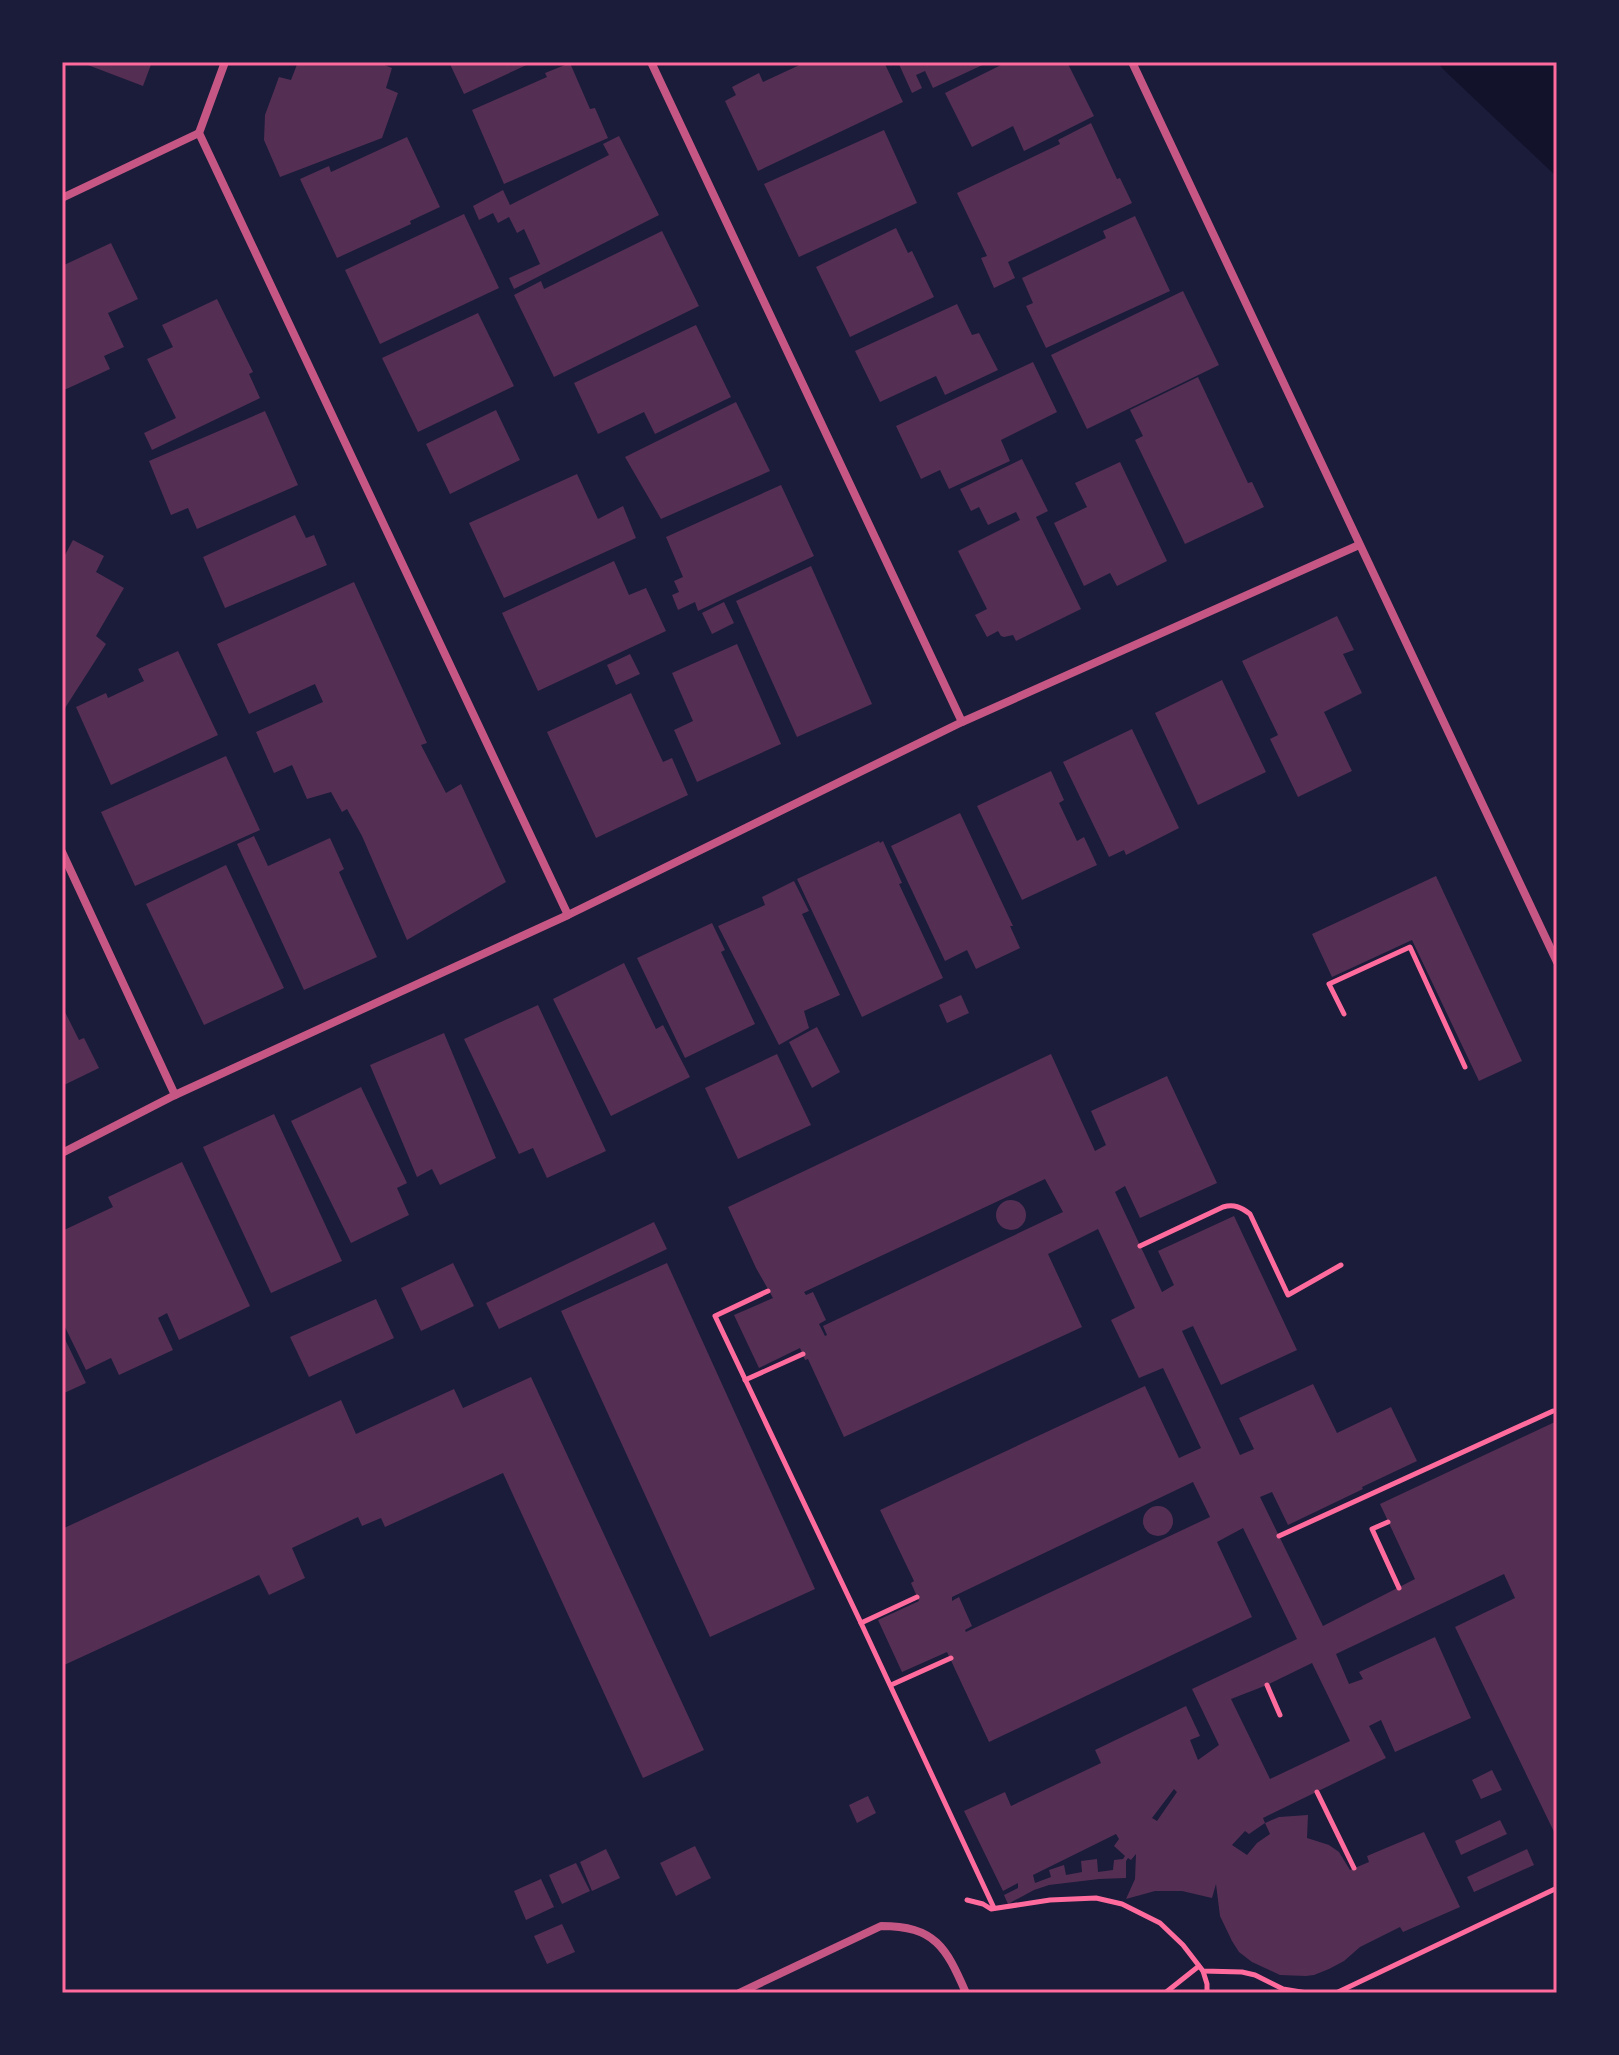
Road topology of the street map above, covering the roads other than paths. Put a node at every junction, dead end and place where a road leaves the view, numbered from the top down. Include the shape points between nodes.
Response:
1 (225, 62) edge
2 (651, 62) edge
3 (1132, 62) edge
4 (199, 133) junction
5 (62, 198) edge
6 (1359, 545) junction
7 (962, 722) junction
8 (62, 852) edge
9 (568, 915) junction
10 (1557, 962) edge
11 (175, 1095) junction
12 (62, 1153) edge
13 (739, 1993) edge
14 (966, 1993) edge

1 - 4 street
2 - 7 street
3 - 6 street
4 - 5 street
4 - 9 street
6 - 7 street
6 - 10 street
7 - 9 street
8 - 11 street
9 - 11 street
11 - 12 street
13 - 14 street via 881,1926 930,1934 949,1957

